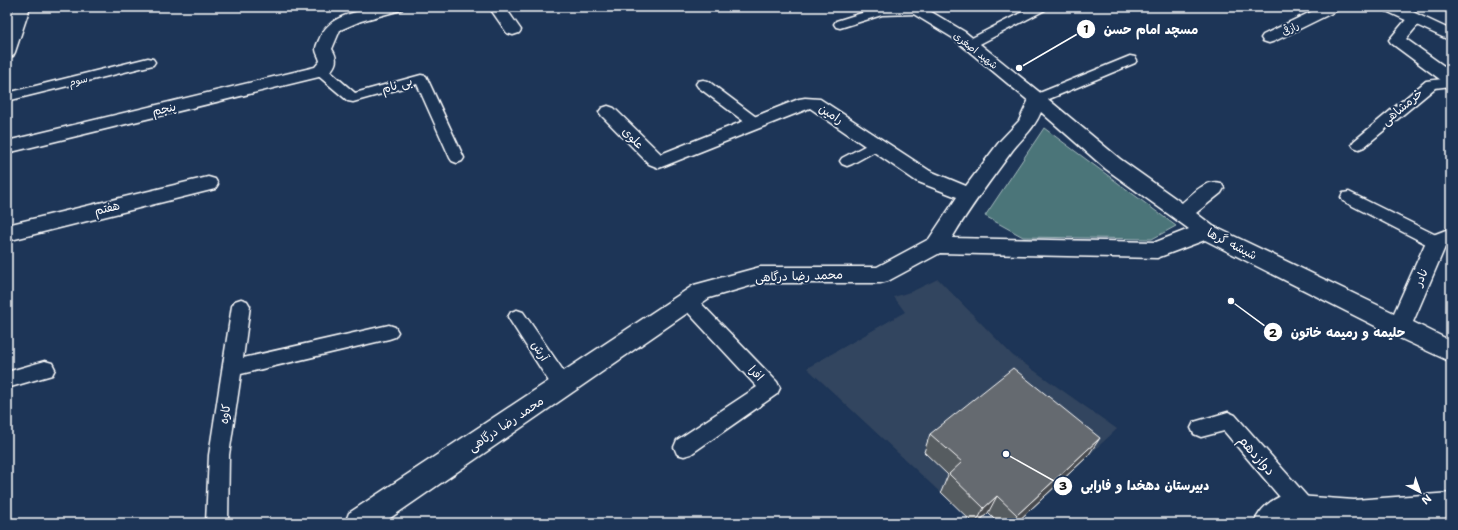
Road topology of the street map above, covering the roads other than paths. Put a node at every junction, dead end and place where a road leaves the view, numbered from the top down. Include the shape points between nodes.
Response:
1 (22, 7) edge
2 (396, 7) edge
3 (497, 7) edge
4 (1042, 7) edge
5 (1333, 7) edge
6 (1389, 7) edge
7 (914, 8) edge
8 (1415, 19) junction
9 (840, 24) dead end
10 (513, 30) dead end
11 (1451, 36) edge
12 (1269, 38) dead end
13 (970, 44) junction
14 (7, 52) edge
15 (1130, 60) dead end
16 (148, 62) dead end
17 (321, 71) junction
18 (1451, 78) edge
19 (1451, 82) edge
20 (703, 84) dead end
21 (7, 97) edge
22 (1037, 99) junction
23 (608, 112) dead end
24 (755, 123) junction
25 (1359, 144) dead end
26 (876, 145) junction
27 (7, 147) edge
28 (457, 158) dead end
29 (847, 161) dead end
30 (659, 162) joint
31 (208, 184) dead end
32 (1214, 188) dead end
33 (971, 195) junction
34 (1349, 197) dead end
35 (1182, 214) junction
36 (1206, 231) junction
37 (7, 233) edge
38 (1447, 238) edge
39 (937, 245) junction
40 (688, 301) junction
41 (241, 306) dead end
42 (517, 316) dead end
43 (1399, 327) junction
44 (389, 332) dead end
45 (1451, 352) edge
46 (232, 368) junction
47 (45, 369) dead end
48 (7, 380) edge
49 (562, 385) junction
50 (1201, 428) dead end
51 (684, 447) dead end
52 (1451, 506) edge
53 (1304, 509) junction
54 (363, 522) edge
55 (217, 523) edge
56 (1268, 523) edge

1 - 14 street
2 - 17 street via 334,27 324,49 329,57 328,64
3 - 10 street
4 - 13 lane
5 - 12 street, رازقی
6 - 8 street
7 - 9 lane via 881,11
7 - 13 street, شهید اصغری
8 - 11 street
8 - 18 street via 1397,40
13 - 22 street, شهید اصغری
15 - 22 lane
16 - 21 lane, سوم
17 - 27 street, پنجم
17 - 28 lane, بی نام via 353,98 420,79
19 - 25 lane, خرمشاهی via 1430,84
20 - 24 lane
22 - 33 street via 1027,123
22 - 35 street, شیشه گرها via 1113,164
23 - 30 street, علوی
24 - 26 street, رامین via 809,102 833,114
24 - 30 street, رامین
26 - 29 lane
26 - 33 street, رامین via 923,176
31 - 37 street, هفتم
32 - 35 street
33 - 39 street
34 - 38 lane
35 - 36 street, شیشه گرها
36 - 39 street, محمد رضا درگاهی via 1157,250
36 - 43 street, شیشه گرها
38 - 43 street, نادر
39 - 40 street, محمد رضا درگاهی via 880,274 760,274 702,291
40 - 49 street, محمد رضا درگاهی
40 - 51 lane, افرا via 770,388
41 - 46 lane, کاوه
42 - 49 lane, آرش
43 - 45 street, شیشه گرها
44 - 46 lane
46 - 55 lane, کاوه via 219,454
47 - 48 lane
49 - 54 street, محمد رضا درگاهی
50 - 53 lane, دوازدهم via 1228,421
52 - 53 street via 1354,513
53 - 56 street via 1284,508

